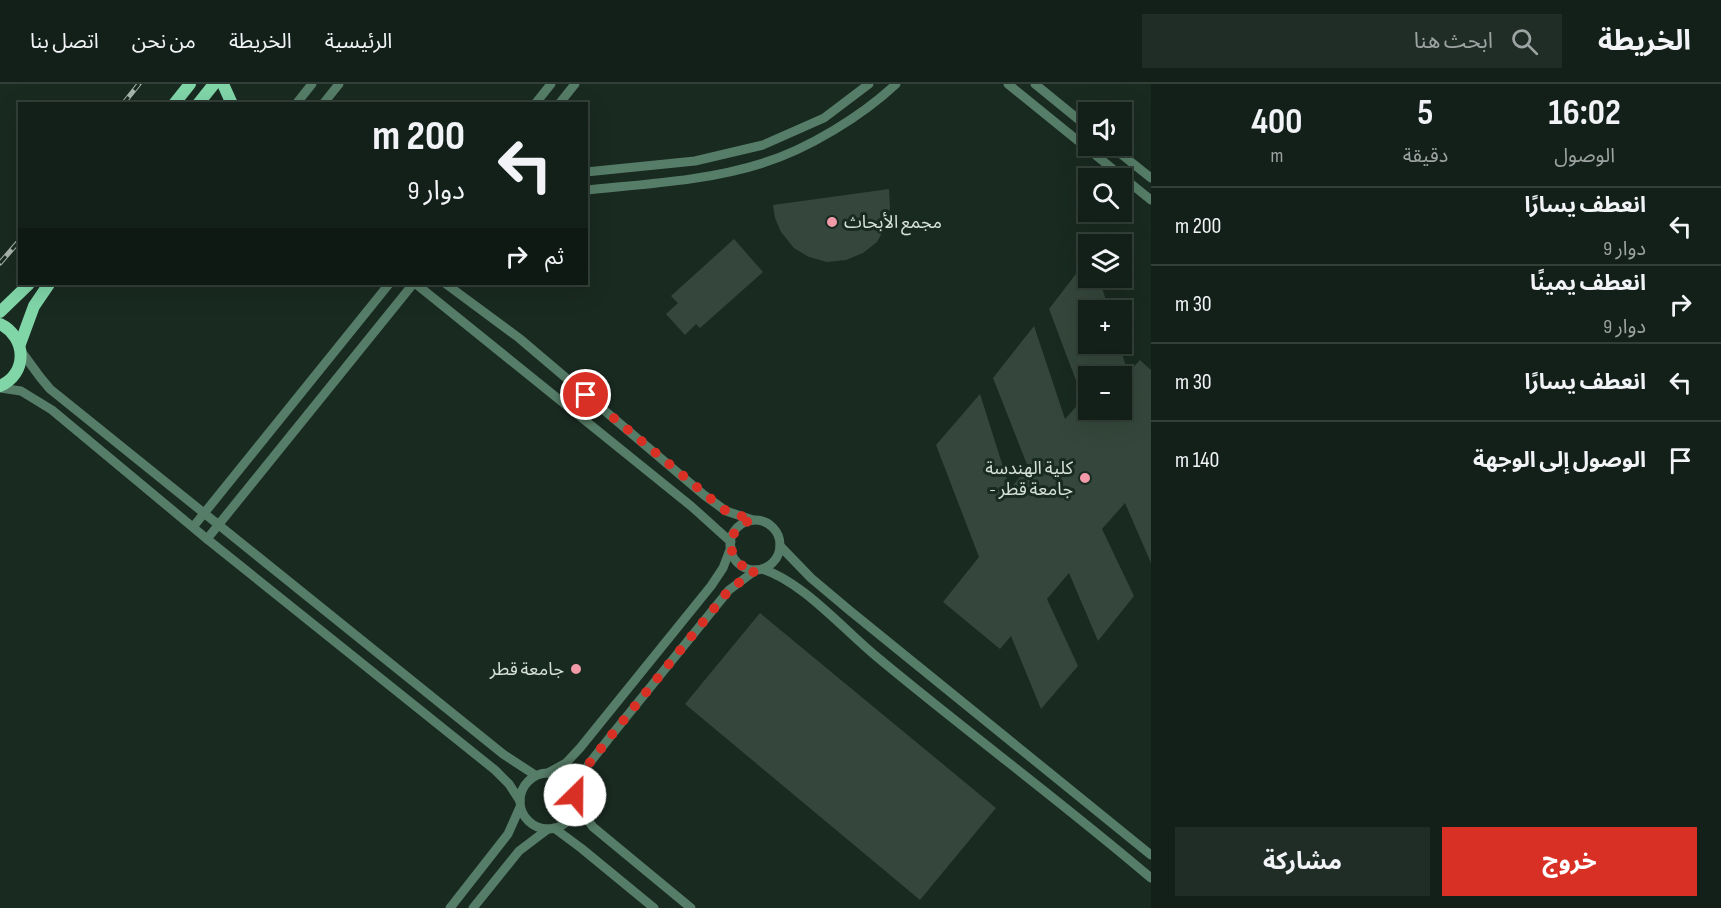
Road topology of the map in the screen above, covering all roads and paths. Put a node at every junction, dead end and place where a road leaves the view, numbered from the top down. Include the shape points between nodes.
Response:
1 (190, 84) edge
2 (214, 84) edge
3 (223, 84) edge
4 (312, 84) edge
5 (339, 84) edge
6 (551, 84) edge
7 (575, 84) edge
8 (869, 84) edge
9 (896, 84) edge
10 (1008, 84) edge
11 (1035, 84) edge
12 (176, 102) edge
13 (200, 102) edge
14 (231, 102) edge
15 (298, 102) edge
16 (325, 102) edge
17 (537, 102) edge
18 (561, 102) edge
19 (1078, 119) edge
20 (1124, 156) edge
21 (588, 172) edge
22 (1151, 178) edge
23 (588, 190) edge
24 (1151, 200) edge
25 (28, 285) edge
26 (48, 285) edge
27 (388, 285) edge
28 (414, 285) edge
29 (416, 285) edge
30 (447, 285) edge
31 (0, 312) edge
32 (0, 324) edge
33 (20, 348) junction
34 (0, 387) edge
35 (73, 407) junction
36 (64, 419) junction
37 (204, 513) junction
38 (753, 520) junction
39 (218, 525) junction
40 (193, 527) junction
41 (207, 538) junction
42 (731, 545) junction
43 (780, 546) junction
44 (759, 569) junction
45 (548, 773) junction
46 (1049, 774) junction
47 (535, 775) junction
48 (1037, 786) junction
49 (575, 800) junction
50 (1086, 803) junction
51 (520, 804) junction
52 (1075, 816) junction
53 (551, 829) junction
54 (1151, 855) edge
55 (1151, 878) edge
56 (450, 908) edge
57 (473, 908) edge
58 (654, 908) edge
59 (691, 908) edge

1 - 12 main road
2 - 13 main road
3 - 14 main road
4 - 15 street
5 - 16 street
6 - 17 street
7 - 18 street
8 - 21 street via 824,118 763,145 695,161
9 - 23 street via 846,123 765,163 713,175
10 - 24 street
11 - 19 street
20 - 22 street
25 - 31 main road
26 - 33 main road via 31,312
27 - 37 street
28 - 39 street
29 - 42 street via 691,506
30 - 38 street via 519,338 704,495 726,511
32 - 33 main road via 12,332
33 - 34 main road via 16,374
33 - 35 street via 45,384
34 - 36 street via 21,391
35 - 36 street
35 - 37 street
36 - 40 street
37 - 39 street
37 - 40 street
38 - 42 street via 736,529
38 - 43 street via 771,525
39 - 41 street
39 - 47 street via 503,754
40 - 41 street
41 - 51 street via 495,771 509,784
42 - 44 street via 737,562
42 - 45 street via 711,586 580,748 566,763
43 - 44 street via 775,561
43 - 46 street via 811,578
44 - 48 street via 788,580 876,657
44 - 49 street via 729,590 610,737 588,765
45 - 47 street
45 - 49 street via 565,779
46 - 48 street
46 - 50 street
47 - 51 street via 522,789
48 - 52 street
49 - 53 street via 570,819
49 - 59 street via 593,827
50 - 52 street
50 - 54 street
51 - 53 street via 530,823
51 - 56 street via 508,834
52 - 55 street
53 - 57 street via 519,850
53 - 58 street via 581,848

